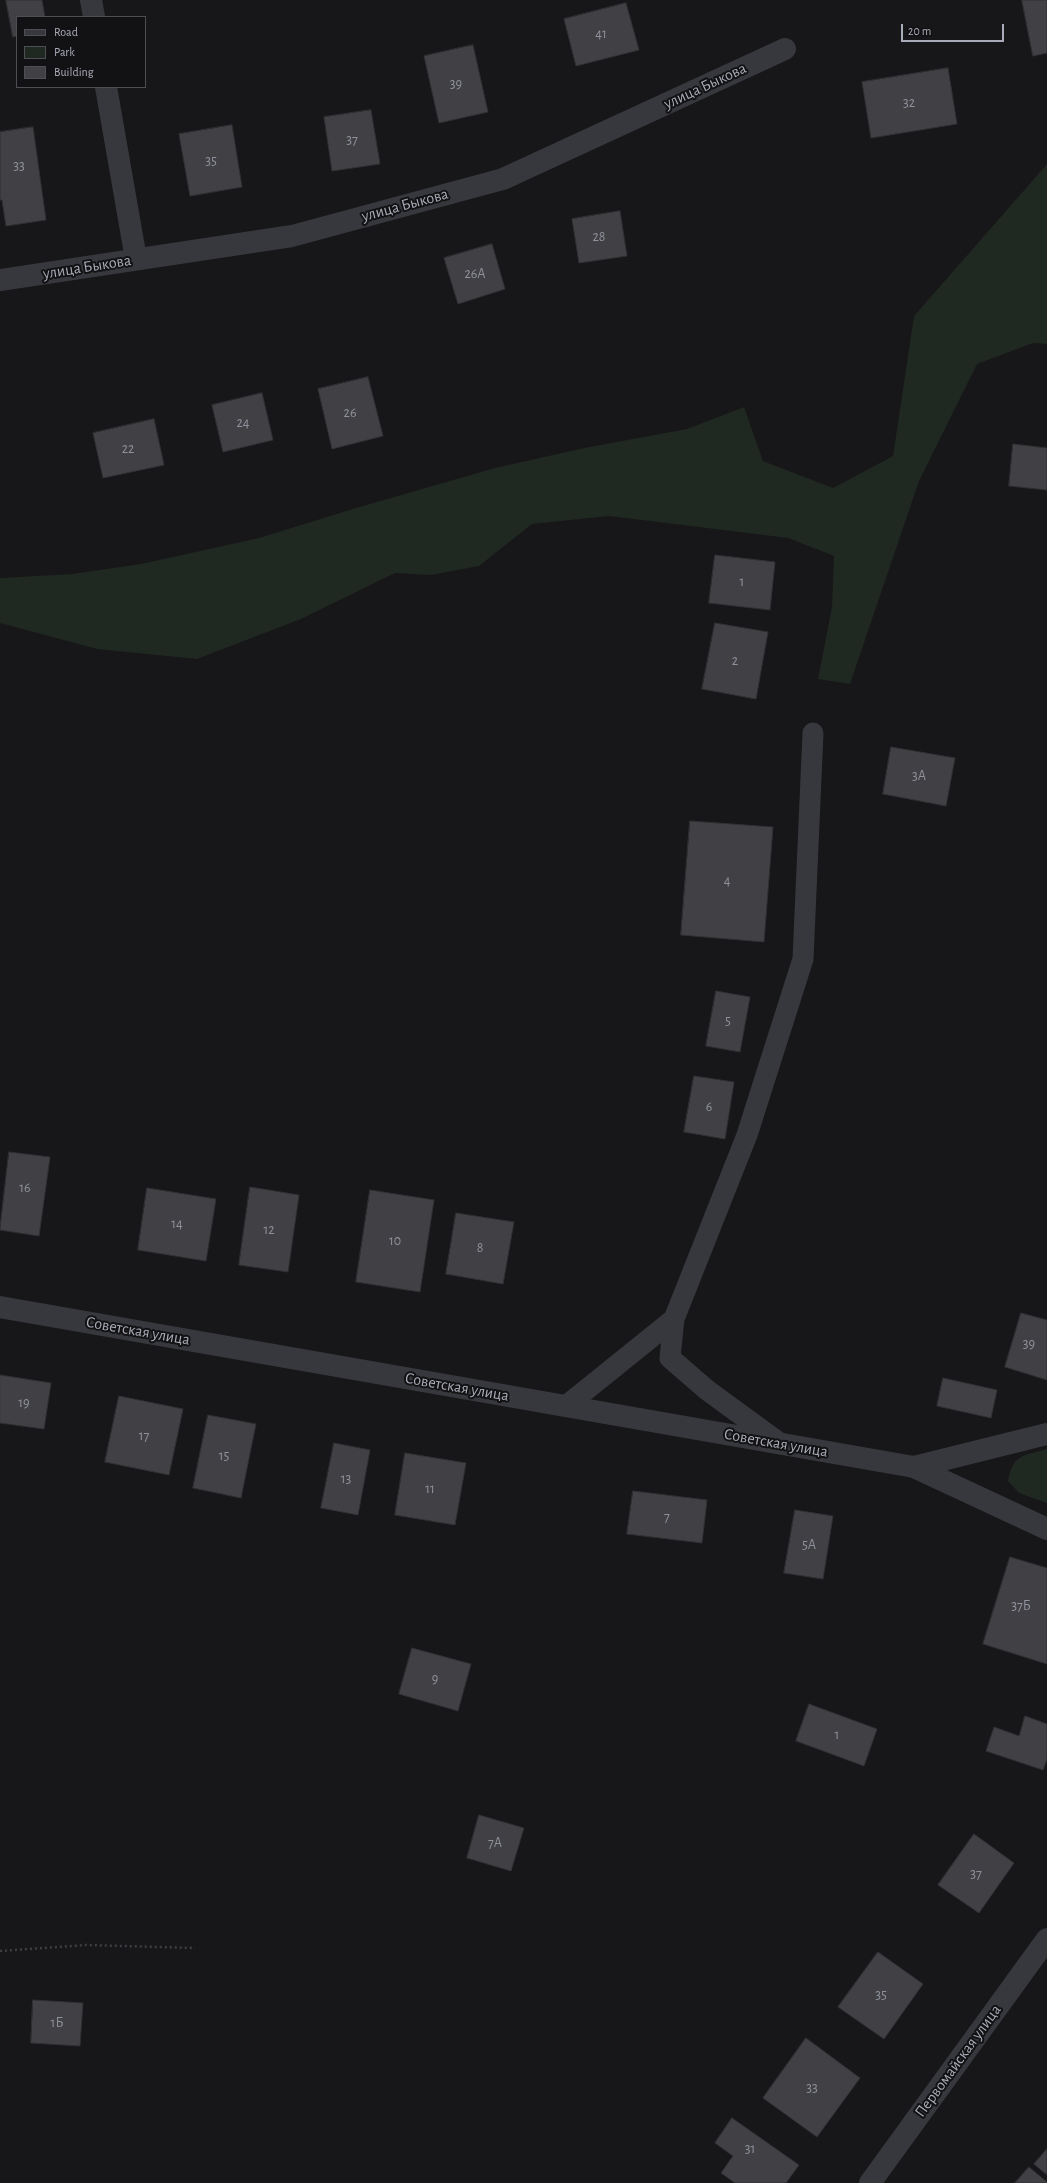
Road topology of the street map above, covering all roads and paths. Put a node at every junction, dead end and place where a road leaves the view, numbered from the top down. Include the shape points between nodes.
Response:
1 (91, 0) edge
2 (94, 16) edge
3 (786, 49) dead end
4 (106, 88) edge
5 (136, 259) junction
6 (0, 280) edge
7 (813, 733) dead end
8 (0, 1308) edge
9 (674, 1319) junction
10 (566, 1406) junction
11 (1047, 1434) edge
12 (781, 1444) junction
13 (914, 1467) junction
14 (1047, 1529) edge
15 (1047, 1939) edge
16 (195, 1948) dead end
17 (0, 1951) edge
18 (870, 2183) edge

1 - 2 street
3 - 5 street, улица Быкова via 502,179 292,236
4 - 5 street
5 - 6 street, улица Быкова
7 - 9 lane via 803,960 747,1135
8 - 10 street, Советская улица
9 - 10 lane
9 - 12 lane via 670,1358 707,1390
10 - 12 street, Советская улица
11 - 13 street, Советская улица
12 - 13 street, Советская улица
13 - 14 street, Советская улица
15 - 18 street, Первомайская улица
16 - 17 path via 86,1945

